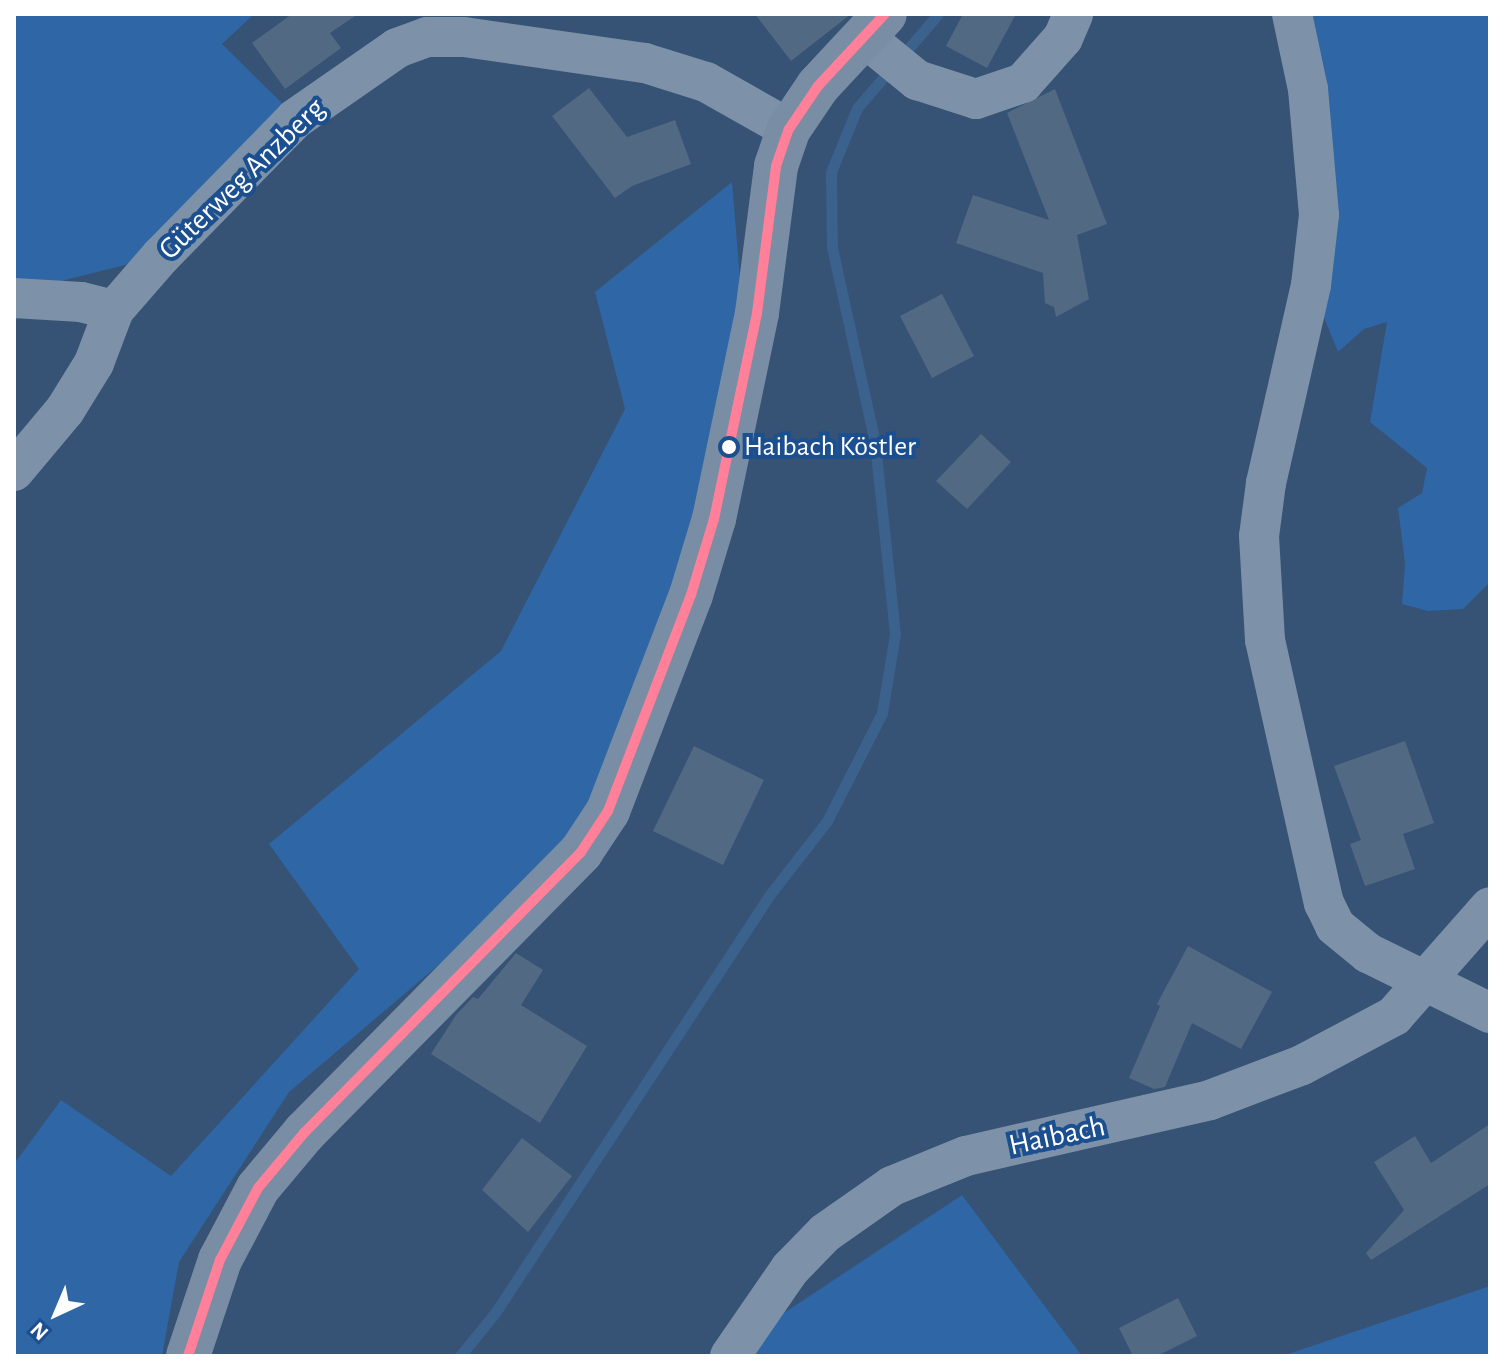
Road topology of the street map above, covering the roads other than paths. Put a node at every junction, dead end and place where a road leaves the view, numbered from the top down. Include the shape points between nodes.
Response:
1 (1073, 14) edge
2 (1292, 14) edge
3 (884, 44) edge
4 (789, 129) junction
5 (14, 298) edge
6 (114, 310) junction
7 (14, 471) edge
8 (1490, 907) edge
9 (1431, 979) junction
10 (1490, 1013) edge
11 (188, 1356) edge
12 (730, 1356) edge

1 - 3 street via 1043,64 1004,92 959,98
2 - 9 street via 1308,89 1319,215 1311,285 1266,483 1257,585 1324,903 1335,926 1368,953
3 - 4 main road
4 - 6 street, Güterweg Anzberg via 674,69 464,37 427,37 368,65 295,119
4 - 11 main road via 776,166 757,313 714,519 691,595 608,811 581,852 304,1133 258,1188 220,1260
5 - 6 street via 81,302
6 - 7 street, Güterweg Anzberg via 94,363 65,410
8 - 9 street, Haibach
9 - 10 street
9 - 12 street, Haibach via 1394,1016 1261,1082 1167,1111 966,1156 892,1186 825,1233 790,1269

